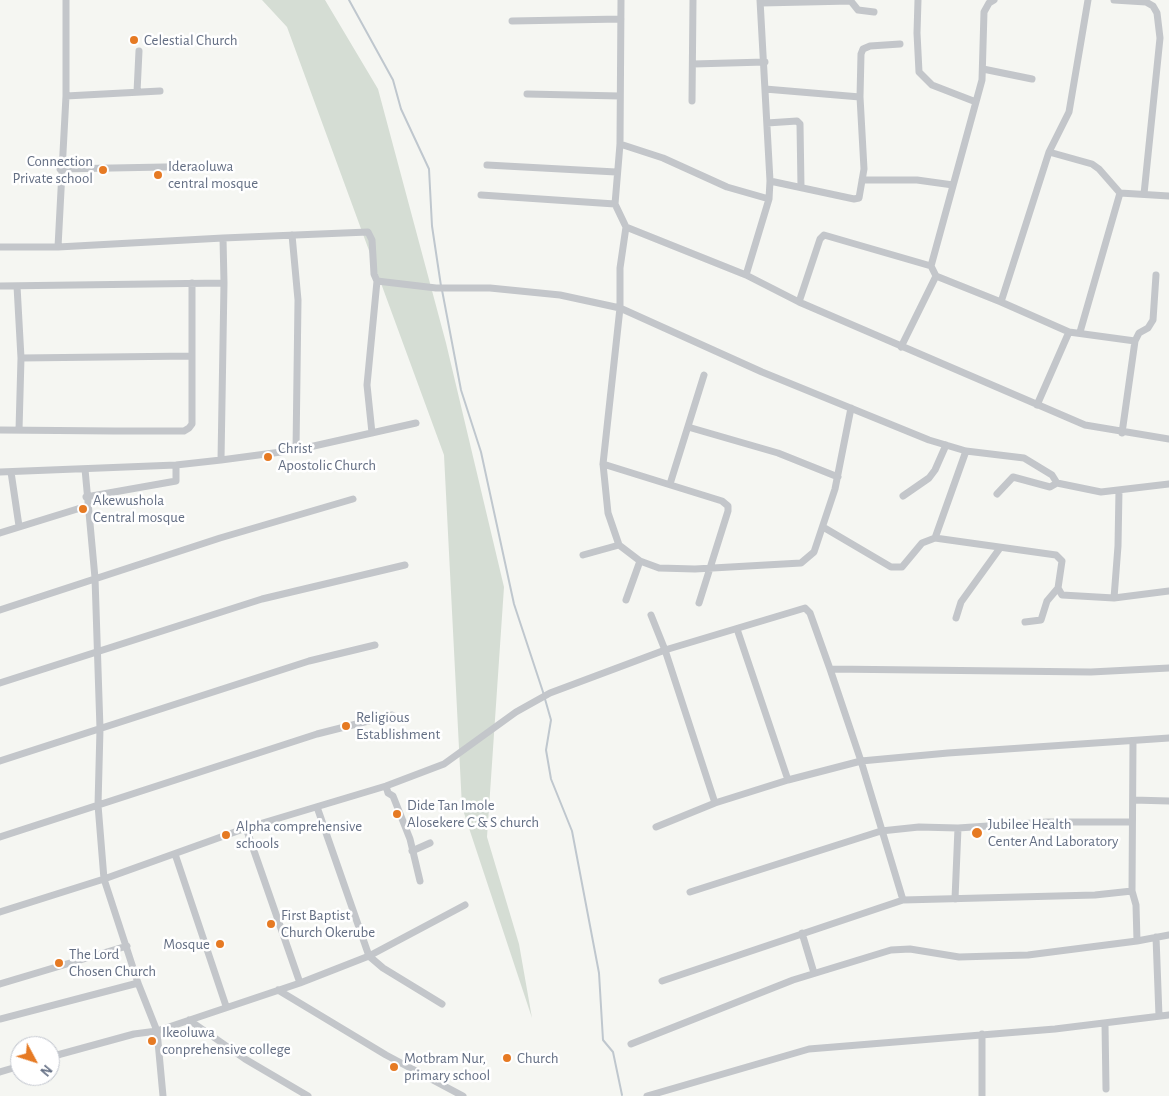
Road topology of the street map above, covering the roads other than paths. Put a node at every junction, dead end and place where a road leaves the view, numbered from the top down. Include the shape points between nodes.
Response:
1 (66, 0) edge
2 (620, 0) edge
3 (693, 0) edge
4 (918, 0) edge
5 (994, 0) edge
6 (1088, 0) edge
7 (1114, 0) edge
8 (850, 1) edge
9 (761, 2) edge
10 (874, 12) dead end
11 (621, 19) junction
12 (512, 21) dead end
13 (900, 44) dead end
14 (139, 50) dead end
15 (765, 62) junction
16 (693, 64) junction
17 (983, 68) junction
18 (1032, 79) dead end
19 (765, 89) junction
20 (160, 91) dead end
21 (137, 92) junction
22 (527, 94) dead end
23 (66, 96) junction
24 (620, 96) junction
25 (860, 97) junction
26 (692, 101) dead end
27 (976, 102) junction
28 (767, 123) junction
29 (620, 144) junction
30 (1049, 152) junction
31 (487, 165) dead end
32 (217, 166) dead end
33 (60, 169) junction
34 (616, 172) junction
35 (862, 180) junction
36 (770, 181) junction
37 (953, 185) junction
38 (801, 187) junction
39 (1120, 193) junction
40 (481, 194) dead end
41 (1144, 194) junction
42 (1169, 196) edge
43 (769, 198) junction
44 (615, 204) junction
45 (626, 227) junction
46 (292, 235) junction
47 (223, 238) junction
48 (0, 247) edge
49 (58, 247) junction
50 (931, 266) junction
51 (746, 275) junction
52 (1156, 275) dead end
53 (936, 276) junction
54 (377, 281) junction
55 (192, 283) junction
56 (224, 283) junction
57 (0, 286) edge
58 (17, 286) junction
59 (799, 302) junction
60 (1001, 302) junction
61 (620, 308) junction
62 (1069, 332) junction
63 (1080, 332) junction
64 (1135, 341) junction
65 (901, 347) junction
66 (192, 356) junction
67 (21, 358) junction
68 (704, 375) dead end
69 (1037, 405) junction
70 (851, 408) junction
71 (416, 423) dead end
72 (688, 428) junction
73 (0, 430) edge
74 (19, 430) junction
75 (372, 433) junction
76 (1122, 433) junction
77 (1169, 440) edge
78 (946, 445) junction
79 (296, 450) junction
80 (966, 451) junction
81 (222, 460) junction
82 (603, 464) junction
83 (176, 465) junction
84 (84, 469) junction
85 (0, 472) edge
86 (11, 472) junction
87 (838, 477) junction
88 (1057, 483) junction
89 (670, 484) junction
90 (1169, 484) edge
91 (1119, 490) junction
92 (997, 494) dead end
93 (903, 496) dead end
94 (86, 497) junction
95 (353, 499) dead end
96 (87, 506) junction
97 (19, 526) junction
98 (823, 527) junction
99 (0, 533) edge
100 (935, 538) junction
101 (619, 544) junction
102 (1000, 548) junction
103 (583, 555) dead end
104 (640, 561) junction
105 (405, 565) dead end
106 (711, 568) junction
107 (95, 578) junction
108 (1058, 588) junction
109 (1169, 591) edge
110 (1114, 598) junction
111 (626, 600) dead end
112 (699, 603) dead end
113 (0, 610) edge
114 (651, 615) dead end
115 (956, 618) dead end
116 (1025, 622) dead end
117 (737, 629) junction
118 (375, 645) dead end
119 (665, 650) junction
120 (97, 652) junction
121 (1169, 668) edge
122 (830, 669) junction
123 (0, 683) edge
124 (392, 715) dead end
125 (100, 729) junction
126 (1169, 738) edge
127 (1133, 742) junction
128 (0, 761) edge
129 (861, 762) junction
130 (788, 780) junction
131 (386, 786) junction
132 (1133, 800) junction
133 (1169, 801) edge
134 (716, 803) junction
135 (98, 805) junction
136 (317, 807) junction
137 (1131, 822) junction
138 (656, 827) dead end
139 (246, 828) junction
140 (958, 828) junction
141 (881, 831) junction
142 (0, 837) edge
143 (430, 843) dead end
144 (412, 851) junction
145 (175, 854) junction
146 (104, 879) junction
147 (420, 881) dead end
148 (1132, 891) junction
149 (690, 892) dead end
150 (955, 899) junction
151 (903, 900) junction
152 (465, 905) dead end
153 (0, 912) edge
154 (802, 933) junction
155 (1169, 935) edge
156 (1156, 937) junction
157 (1137, 942) junction
158 (127, 946) junction
159 (369, 956) junction
160 (814, 973) junction
161 (662, 981) dead end
162 (138, 983) junction
163 (300, 983) junction
164 (0, 984) edge
165 (278, 990) junction
166 (442, 1004) dead end
167 (226, 1006) junction
168 (1169, 1015) edge
169 (1160, 1016) junction
170 (0, 1019) edge
171 (189, 1020) junction
172 (1106, 1024) junction
173 (157, 1031) junction
174 (982, 1034) junction
175 (631, 1044) dead end
176 (60, 1054) edge
177 (1106, 1089) dead end
178 (163, 1096) edge
179 (308, 1096) edge
180 (463, 1096) edge
181 (647, 1096) edge
182 (982, 1096) edge

1 - 23 street
2 - 11 street
3 - 16 street
4 - 27 street via 919,72 932,85
5 - 17 street via 984,12
6 - 30 street via 1069,112
7 - 41 street via 1146,2 1157,13 1160,38
8 - 9 street
8 - 10 street via 858,10
9 - 15 street
11 - 12 street
11 - 24 street
13 - 25 street via 863,49
14 - 21 street
15 - 16 street
15 - 19 street
16 - 26 street
17 - 18 street
17 - 27 street
19 - 25 street
19 - 28 street
20 - 21 street
21 - 23 street
22 - 24 street
23 - 33 street
24 - 29 street
25 - 35 street via 864,149
27 - 37 street
28 - 36 street
28 - 38 street via 797,121 800,124
29 - 34 street
29 - 43 street via 663,158 727,187
30 - 39 street via 1092,164
30 - 60 street
31 - 34 street
32 - 33 street
33 - 49 street
34 - 44 street
35 - 37 street via 917,180
35 - 38 street via 856,200
36 - 38 street
36 - 43 street
37 - 50 street
39 - 41 street
39 - 63 street
40 - 44 street
41 - 42 street
43 - 51 street
44 - 45 street
45 - 51 street
45 - 61 street via 620,268
46 - 47 street
46 - 54 street via 368,232
46 - 79 street via 298,300
47 - 49 street
47 - 56 street
48 - 49 street
50 - 53 street
50 - 59 street via 824,235
51 - 59 street
52 - 64 street via 1153,320
53 - 60 street
53 - 65 street
54 - 61 street via 560,295
54 - 75 street via 367,385
55 - 56 street
55 - 58 street
55 - 66 street
56 - 81 street
57 - 58 street
58 - 67 street
59 - 65 street
60 - 62 street
61 - 70 street
61 - 82 street
62 - 63 street
62 - 69 street
63 - 64 street
64 - 76 street
65 - 69 street
66 - 67 street
66 - 74 street via 192,424 184,431
67 - 74 street
68 - 72 street
69 - 76 street via 1085,425
70 - 78 street
70 - 87 street
71 - 75 street
72 - 87 street via 778,453
72 - 89 street
73 - 74 street
75 - 79 street
76 - 77 street
78 - 80 street
78 - 93 street via 929,478
79 - 81 street
80 - 88 street via 1024,458 1052,475
80 - 100 street
81 - 83 street
82 - 89 street
82 - 101 street via 608,513
83 - 84 street
83 - 94 street via 176,481
84 - 86 street
84 - 94 street
85 - 86 street
86 - 97 street
87 - 98 street
88 - 91 street via 1089,491
88 - 92 street via 1050,487 1013,478
89 - 106 street via 722,501 728,506
90 - 91 street
91 - 110 street
94 - 96 street
95 - 107 street
96 - 97 street
96 - 107 street
97 - 99 street
98 - 100 street via 891,568 906,563 922,544
98 - 106 street via 814,552 801,563
100 - 102 street
101 - 103 street
101 - 104 street
102 - 108 street via 1056,555 1063,564
102 - 115 street via 961,602
104 - 106 street via 659,568
104 - 111 street
105 - 120 street via 262,598
106 - 112 street
107 - 113 street
107 - 120 street
108 - 110 street via 1067,596
108 - 116 street via 1047,601 1041,620
109 - 110 street
114 - 119 street
117 - 119 street
117 - 122 street via 802,608 808,609
117 - 130 street
118 - 125 street via 309,660
119 - 131 street via 550,693 516,712 444,764
119 - 134 street
120 - 123 street
120 - 125 street
121 - 122 street via 1091,672
122 - 129 street
124 - 135 street via 317,734
125 - 128 street
125 - 135 street
126 - 127 street
127 - 129 street via 948,753
127 - 132 street
129 - 130 street
129 - 141 street
130 - 134 street
131 - 136 street
131 - 144 street via 410,839
132 - 133 street
132 - 137 street
134 - 138 street
135 - 142 street
135 - 146 street
136 - 139 street
136 - 159 street
137 - 140 street via 1047,822
137 - 148 street
139 - 145 street
139 - 163 street
140 - 141 street via 919,826
140 - 150 street
141 - 149 street
141 - 151 street
143 - 144 street
144 - 147 street
145 - 146 street
145 - 167 street
146 - 153 street
146 - 158 street
148 - 150 street
148 - 157 street via 1136,905
150 - 151 street
151 - 154 street
152 - 159 street
154 - 160 street
154 - 161 street
155 - 156 street
156 - 157 street
156 - 169 street
157 - 160 street via 1028,955 959,957 910,949 891,950
158 - 162 street
158 - 164 street
159 - 163 street
159 - 166 street
160 - 175 street
162 - 170 street
162 - 173 street
163 - 165 street
165 - 167 street
165 - 180 street via 386,1055
167 - 171 street
168 - 169 street
169 - 172 street
171 - 173 street
171 - 179 street via 245,1059
172 - 174 street
172 - 177 street
173 - 176 street
173 - 178 street
174 - 181 street via 809,1049
174 - 182 street

